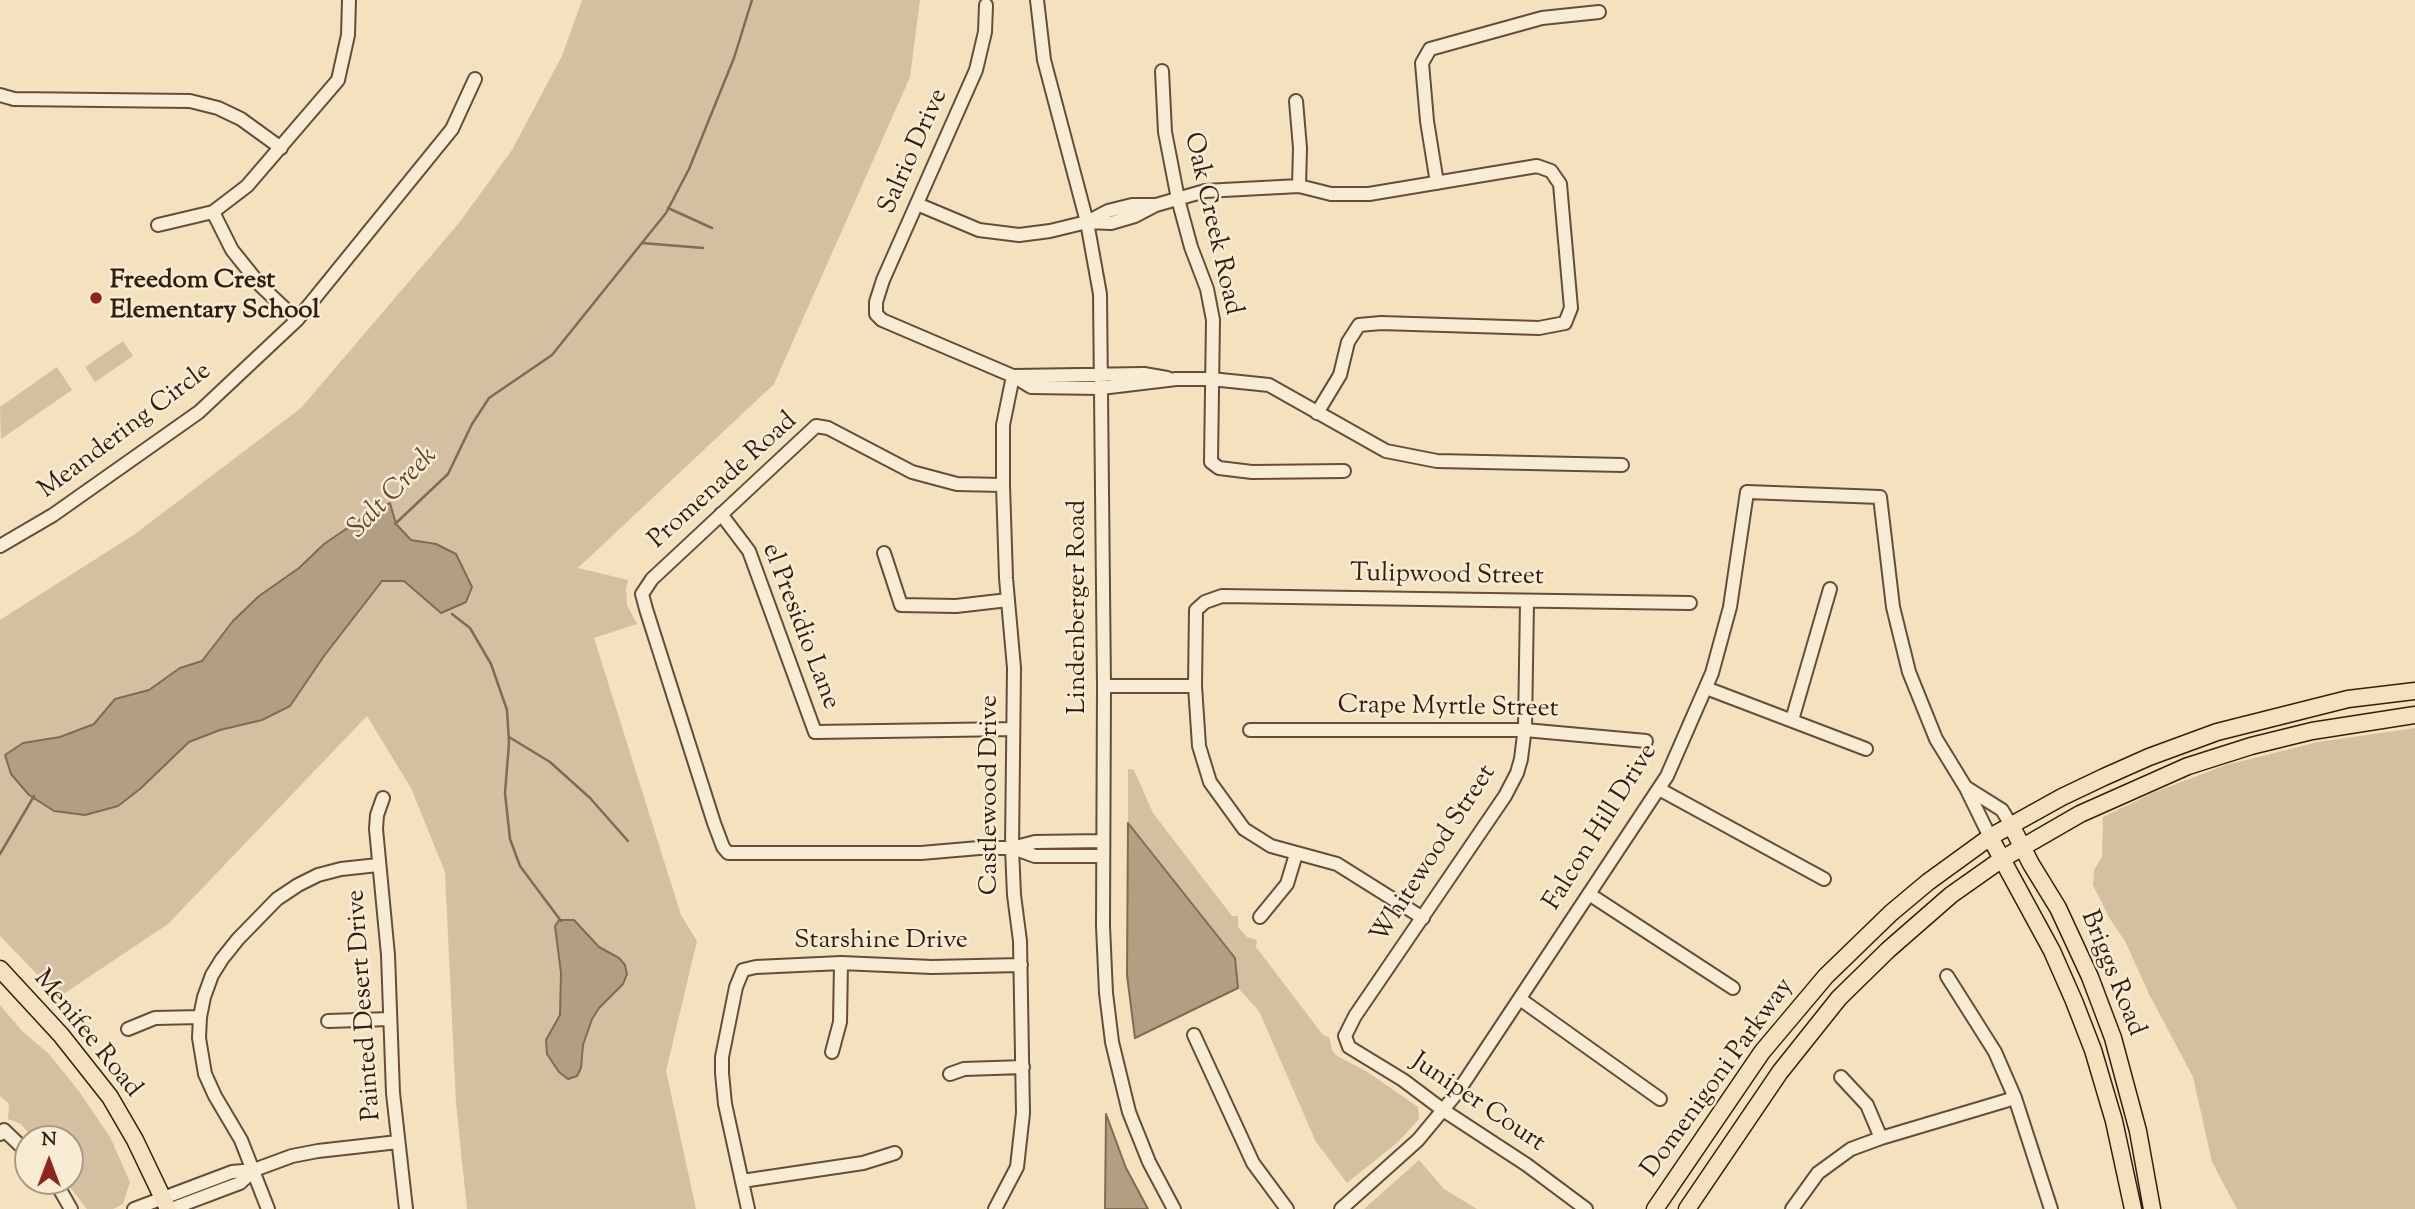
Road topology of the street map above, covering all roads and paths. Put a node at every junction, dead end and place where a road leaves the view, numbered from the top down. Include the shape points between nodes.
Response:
1 (349, 0) edge
2 (1037, 0) edge
3 (986, 5) dead end
4 (1599, 12) dead end
5 (1162, 71) dead end
6 (475, 79) dead end
7 (0, 95) edge
8 (1296, 101) dead end
9 (281, 148) junction
10 (1437, 183) junction
11 (1298, 186) junction
12 (1178, 199) junction
13 (917, 204) junction
14 (213, 212) junction
15 (1087, 222) junction
16 (158, 225) dead end
17 (297, 320) junction
18 (1013, 376) junction
19 (1212, 379) junction
20 (1101, 382) junction
21 (1317, 413) junction
22 (1622, 465) dead end
23 (1344, 471) dead end
24 (1003, 485) junction
25 (1880, 497) joint
26 (721, 514) junction
27 (0, 546) edge
28 (884, 553) dead end
29 (1830, 589) dead end
30 (1008, 600) junction
31 (1527, 602) junction
32 (1690, 603) dead end
33 (1104, 686) junction
34 (1195, 686) junction
35 (1706, 688) junction
36 (2415, 691) edge
37 (2415, 715) edge
38 (1792, 720) junction
39 (1013, 729) junction
40 (1250, 730) dead end
41 (1525, 730) junction
42 (1646, 741) dead end
43 (1866, 749) dead end
44 (1966, 788) junction
45 (1659, 789) junction
46 (383, 798) dead end
47 (2011, 825) junction
48 (1990, 837) junction
49 (1103, 841) junction
50 (2022, 847) junction
51 (1012, 848) junction
52 (1296, 854) junction
53 (1103, 856) junction
54 (2002, 859) junction
55 (378, 865) junction
56 (1824, 879) dead end
57 (1589, 894) junction
58 (1260, 917) dead end
59 (1423, 918) junction
60 (841, 963) junction
61 (1021, 965) junction
62 (2, 971) edge
63 (1947, 976) dead end
64 (1733, 988) dead end
65 (1520, 999) junction
66 (200, 1017) junction
67 (390, 1019) junction
68 (328, 1021) dead end
69 (128, 1028) dead end
70 (1194, 1035) dead end
71 (1345, 1036) joint
72 (832, 1052) dead end
73 (1023, 1067) junction
74 (950, 1074) dead end
75 (1841, 1077) dead end
76 (1660, 1098) dead end
77 (2015, 1098) junction
78 (1443, 1110) junction
79 (1881, 1138) junction
80 (398, 1142) junction
81 (895, 1153) dead end
82 (254, 1170) junction
83 (742, 1181) junction
84 (167, 1205) edge
85 (134, 1209) edge
86 (268, 1209) edge
87 (406, 1209) edge
88 (748, 1209) edge
89 (995, 1209) edge
90 (1174, 1209) edge
91 (1287, 1209) edge
92 (1340, 1209) edge
93 (1587, 1209) edge
94 (1654, 1209) edge
95 (1687, 1209) edge
96 (1792, 1209) edge
97 (2051, 1209) edge
98 (2133, 1209) edge
99 (2152, 1209) edge

1 - 9 street via 348,35 338,80
2 - 15 street, Lindenberger Road via 1044,60
3 - 13 street, Salrio Drive via 976,70
4 - 10 street via 1542,19 1430,49 1422,63
5 - 12 street, Oak Creek Road via 1165,132
6 - 17 street, Meandering Circle via 452,129
7 - 9 street via 14,99 190,101 241,119
8 - 11 street
9 - 14 street via 247,186
10 - 11 street via 1369,194 1331,194
10 - 21 street via 1537,166 1551,171 1560,184 1571,308 1565,323 1539,328 1359,325 1348,342 1340,375
11 - 12 street via 1205,191
12 - 15 street via 1111,223
12 - 19 street, Oak Creek Road via 1213,320
13 - 15 street via 965,226 1006,234 1050,232
13 - 18 street, Salrio Drive via 883,280 876,314
14 - 16 street
14 - 17 street via 232,250
15 - 20 street, Lindenberger Road via 1100,294
17 - 27 street, Meandering Circle via 199,412
18 - 20 street via 1031,387
18 - 24 street, Castlewood Drive via 1003,425
19 - 20 street
19 - 21 street via 1269,385
19 - 23 street, Oak Creek Road via 1211,462 1219,468
20 - 33 street, Lindenberger Road
21 - 22 street via 1386,452 1437,461
24 - 26 street, Promenade Road via 957,484 912,472 816,426
24 - 30 street, Castlewood Drive
25 - 35 street, Falcon Hill Drive via 1747,492 1730,607
25 - 44 street, Briggs Road via 1893,607 1909,672 1936,739
26 - 39 street, el Presidio Lane via 749,551 815,732
26 - 51 street, Promenade Road via 642,594 714,823 728,853
28 - 30 street via 901,605 956,606
29 - 38 street
30 - 39 street, Castlewood Drive
31 - 32 street, Tulipwood Street
31 - 34 street, Tulipwood Street via 1222,596 1205,601 1196,610
31 - 41 street, Whitewood Street
33 - 34 street
33 - 49 street, Lindenberger Road
34 - 52 street via 1199,747 1210,782 1244,829
35 - 38 street
35 - 45 street, Falcon Hill Drive
36 - 47 main road, Domenigoni Parkway via 2348,699 2217,732 2149,757
37 - 50 main road, Domenigoni Parkway via 2312,731 2223,754 2114,797
38 - 43 street
39 - 51 street, Castlewood Drive
40 - 41 street, Crape Myrtle Street
41 - 42 street, Crape Myrtle Street
41 - 59 street, Whitewood Street via 1517,773 1505,796
44 - 47 street, Briggs Road via 2002,810
44 - 48 street, Briggs Road
45 - 56 street
45 - 57 street, Falcon Hill Drive
46 - 55 street, Painted Desert Drive via 377,814
47 - 48 main road, Domenigoni Parkway
47 - 50 main road, Briggs Road
48 - 54 main road, Briggs Road
48 - 94 main road, Domenigoni Parkway via 1928,882 1826,976 1762,1052
49 - 51 street via 1035,842
49 - 53 street, Lindenberger Road
50 - 54 main road, Domenigoni Parkway
50 - 99 main road, Briggs Road via 2058,908 2113,1038 2138,1131
51 - 53 street via 1035,856
51 - 61 street, Castlewood Drive
52 - 58 street via 1287,884
52 - 59 street via 1337,864
53 - 90 street, Lindenberger Road via 1106,993 1112,1042 1129,1112
54 - 95 main road, Domenigoni Parkway via 1951,895 1839,998 1780,1072
54 - 98 main road, Briggs Road via 2052,951 2093,1051
55 - 66 street via 318,875 277,899 222,959 212,975
55 - 67 street, Painted Desert Drive
57 - 64 street
57 - 65 street, Falcon Hill Drive
59 - 71 street, Whitewood Street
60 - 61 street, Starshine Drive
60 - 72 street via 840,1022
60 - 83 street, Starshine Drive via 743,970 722,1057 724,1104
61 - 73 street, Castlewood Drive
62 - 84 main road, Menifee Road via 110,1097
63 - 77 street via 1994,1052
65 - 76 street
65 - 78 street, Falcon Hill Drive
66 - 69 street via 155,1018
66 - 82 street via 205,1074
67 - 68 street
67 - 80 street, Painted Desert Drive
70 - 91 street via 1253,1163
71 - 78 street, Juniper Court via 1349,1047
73 - 74 street via 964,1069
73 - 89 street, Castlewood Drive via 1020,1153
75 - 79 street via 1867,1105
77 - 79 street
77 - 97 street
78 - 92 street, Falcon Hill Drive via 1418,1140
78 - 93 street, Juniper Court
79 - 96 street via 1835,1159 1818,1173
80 - 82 street via 318,1150
80 - 87 street, Painted Desert Drive
81 - 83 street via 863,1163
82 - 84 street via 232,1171
82 - 86 street
83 - 88 street
84 - 85 street

